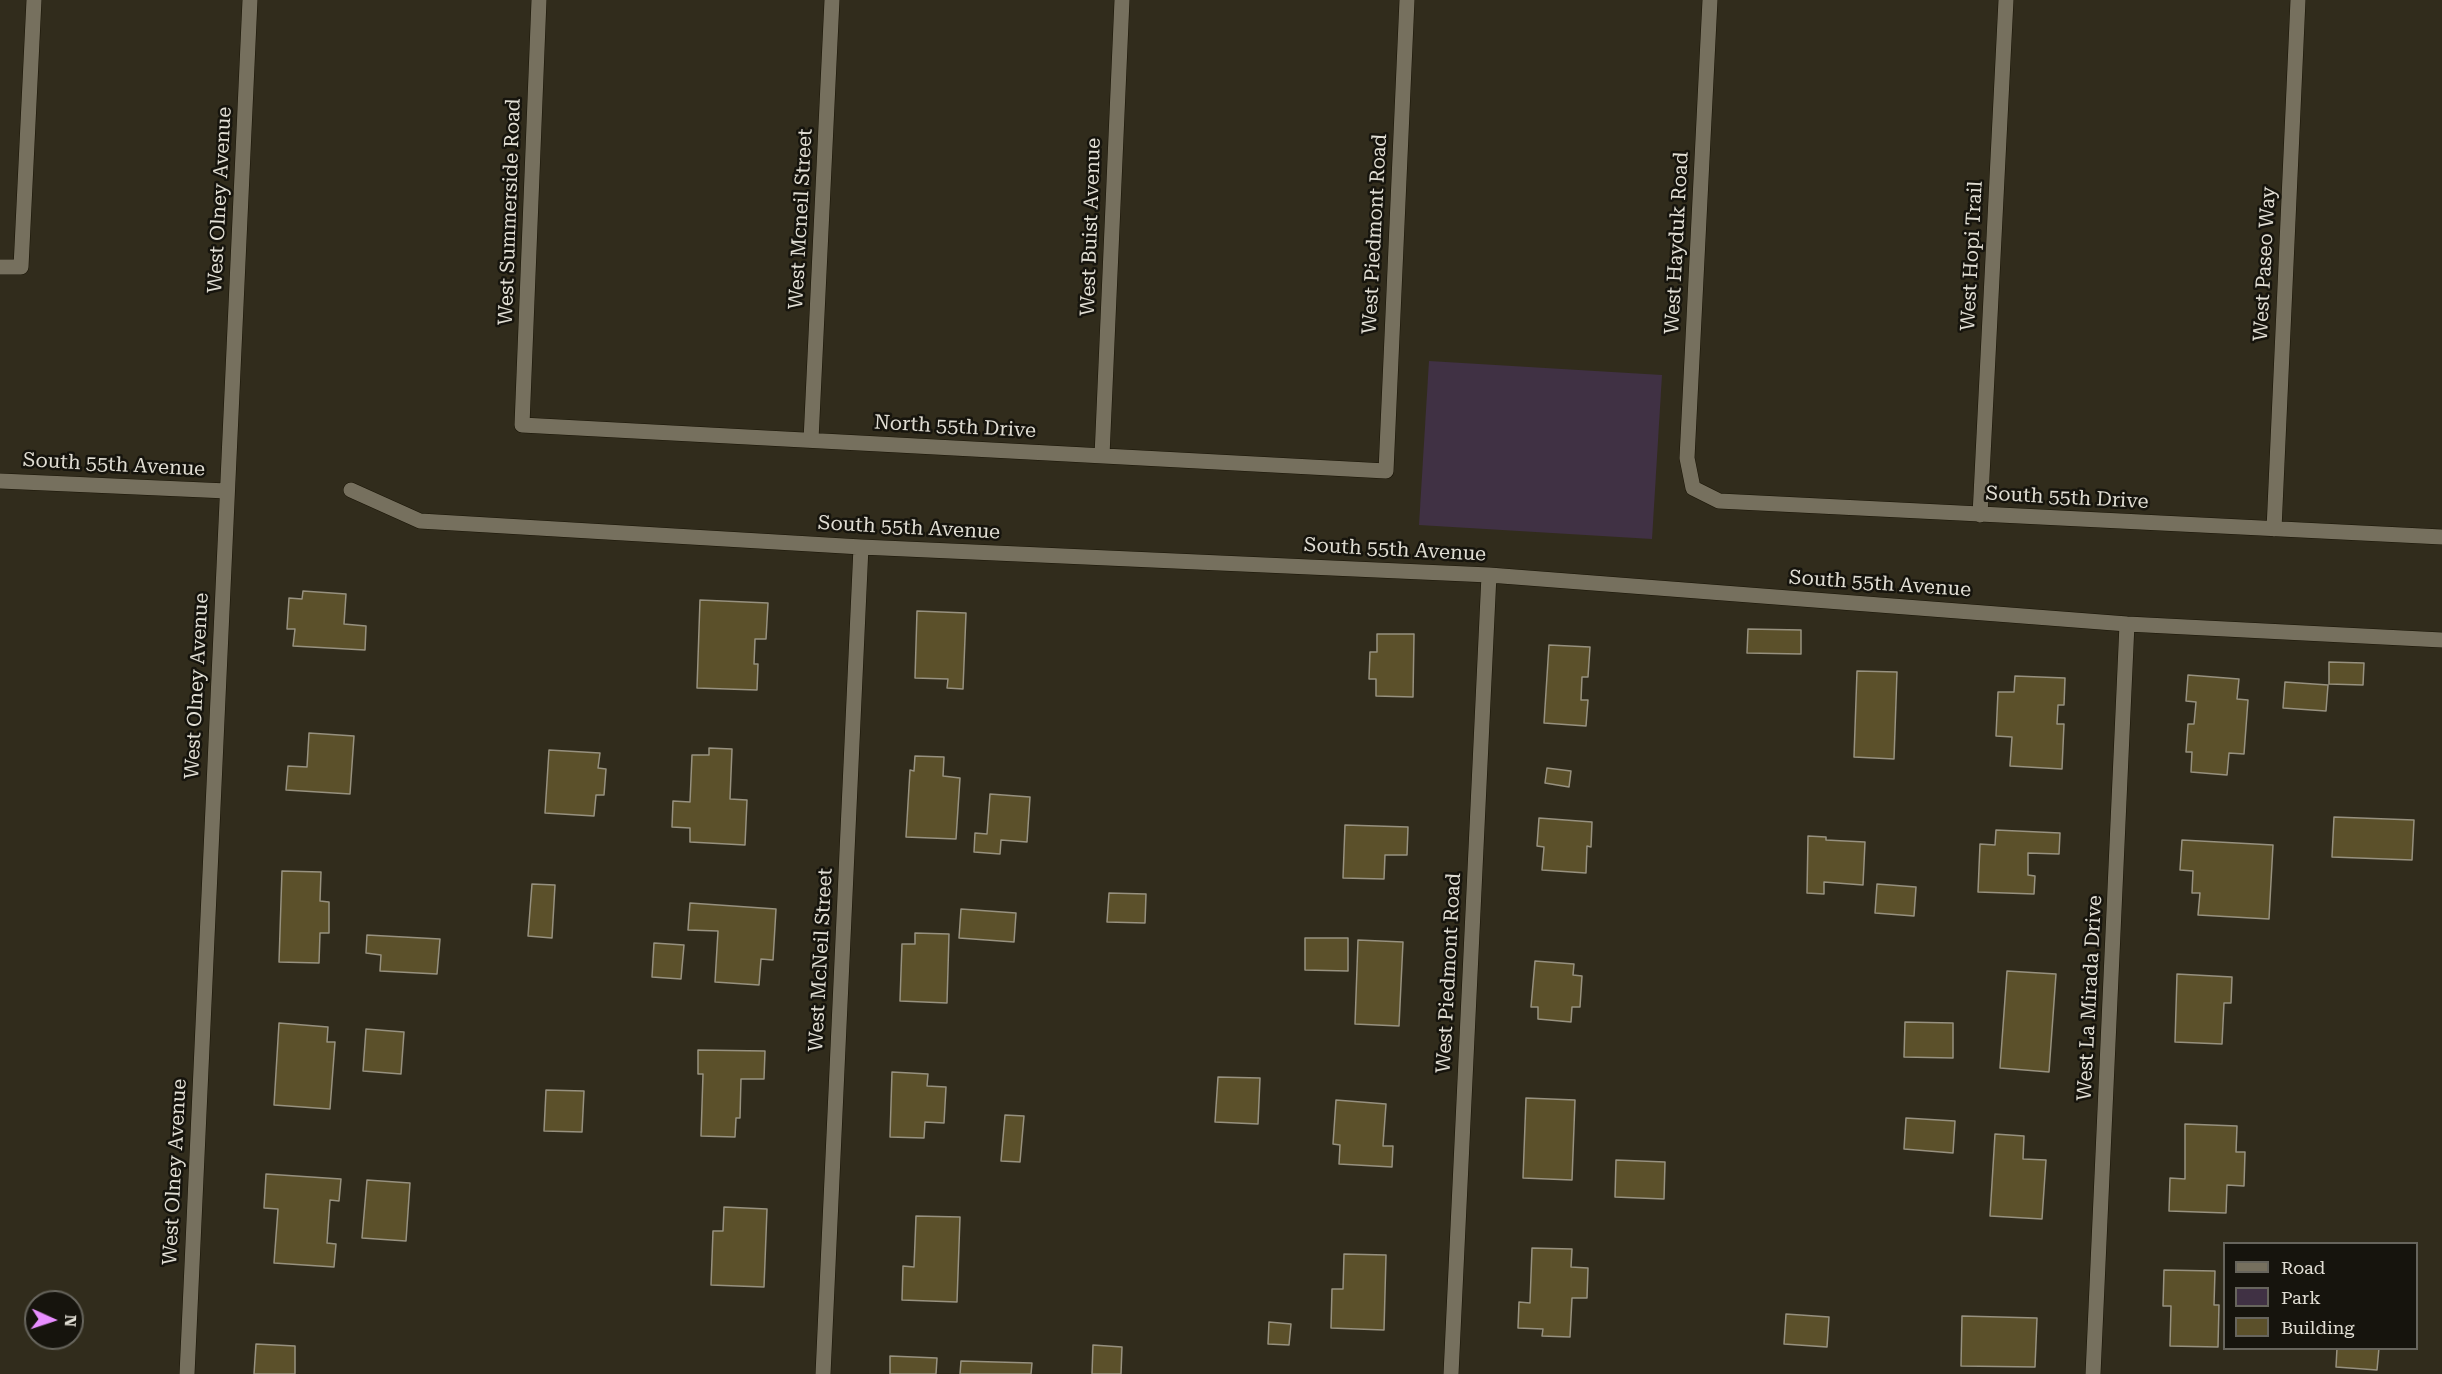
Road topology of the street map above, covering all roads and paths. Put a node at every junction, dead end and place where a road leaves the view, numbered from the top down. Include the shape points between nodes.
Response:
1 (34, 0) edge
2 (250, 0) edge
3 (538, 0) edge
4 (832, 0) edge
5 (1122, 0) edge
6 (1407, 0) edge
7 (1710, 0) edge
8 (2006, 0) edge
9 (2298, 0) edge
10 (0, 267) edge
11 (522, 425) joint
12 (811, 441) junction
13 (1102, 456) junction
14 (1386, 471) joint
15 (0, 481) edge
16 (1693, 488) joint
17 (351, 490) dead end
18 (227, 491) junction
19 (1980, 515) junction
20 (2274, 529) junction
21 (2442, 537) edge
22 (861, 548) junction
23 (1489, 575) junction
24 (2127, 624) junction
25 (2442, 640) edge
26 (187, 1374) edge
27 (823, 1374) edge
28 (1450, 1374) edge
29 (2094, 1374) edge

1 - 10 street via 21,267
2 - 18 street, West Olney Avenue
3 - 11 street, West Summerside Road
4 - 12 street, West Mcneil Street
5 - 13 street, West Buist Avenue
6 - 14 street, West Piedmont Road
7 - 16 street, West Hayduk Road via 1687,458
8 - 19 street, West Hopi Trail
9 - 20 street, West Paseo Way
11 - 12 street, North 55th Drive
12 - 13 street, North 55th Drive
13 - 14 street, North 55th Drive
15 - 18 street, South 55th Avenue
16 - 19 street, South 55th Drive via 1719,501
17 - 22 street, South 55th Avenue via 420,520
18 - 26 street, West Olney Avenue
19 - 20 street, South 55th Drive
20 - 21 street, South 55th Drive
22 - 23 street, South 55th Avenue
22 - 27 street, West McNeil Street
23 - 24 street, South 55th Avenue
23 - 28 street, West Piedmont Road
24 - 25 street, South 55th Avenue
24 - 29 street, West La Mirada Drive

